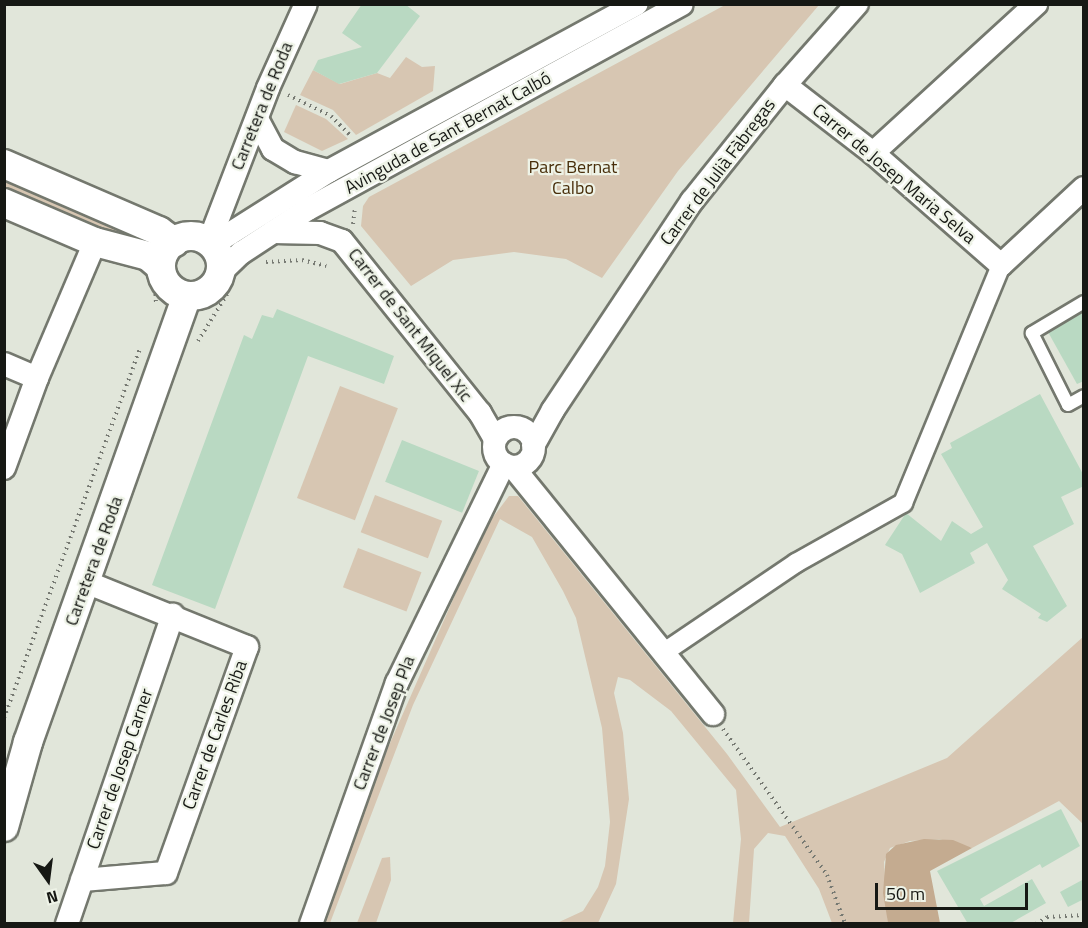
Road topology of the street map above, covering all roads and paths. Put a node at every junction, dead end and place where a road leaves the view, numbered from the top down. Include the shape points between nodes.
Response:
1 (306, 4) edge
2 (637, 4) edge
3 (682, 4) edge
4 (857, 4) edge
5 (1036, 4) edge
6 (785, 85) junction
7 (279, 95) junction
8 (256, 119) junction
9 (345, 144) dead end
10 (873, 153) junction
11 (4, 164) edge
12 (328, 171) junction
13 (1083, 188) edge
14 (359, 199) dead end
15 (4, 203) edge
16 (352, 230) dead end
17 (273, 232) junction
18 (95, 242) junction
19 (174, 242) junction
20 (221, 265) junction
21 (1001, 265) junction
22 (257, 266) dead end
23 (326, 266) dead end
24 (158, 278) junction
25 (198, 301) junction
26 (1083, 302) edge
27 (154, 311) dead end
28 (199, 326) dead end
29 (144, 339) dead end
30 (189, 345) dead end
31 (195, 348) dead end
32 (4, 364) edge
33 (37, 378) junction
34 (1083, 396) edge
35 (553, 410) junction
36 (504, 433) junction
37 (520, 459) junction
38 (4, 468) edge
39 (86, 582) junction
40 (173, 615) junction
41 (663, 653) junction
42 (713, 714) joint
43 (4, 718) edge
44 (4, 827) edge
45 (82, 880) junction
46 (1083, 915) edge
47 (67, 924) edge
48 (311, 924) edge
49 (845, 924) edge
50 (1036, 924) edge

1 - 7 street, Carretera de Roda
2 - 12 street, Avinguda de Sant Bernat Calbó
3 - 17 street, Avinguda de Sant Bernat Calbó
4 - 6 street, Carrer de Julià Fàbregas
5 - 10 street
6 - 10 street, Carrer de Josep Maria Selva
6 - 35 street, Carrer de Julià Fàbregas via 692,201
7 - 8 street, Carretera de Roda
7 - 9 path via 331,116 354,139
8 - 12 street, Avinguda de Sant Bernat Calbó via 273,149 295,162
8 - 20 street, Carretera de Roda
10 - 21 street, Carrer de Josep Maria Selva
11 - 19 street via 159,231
12 - 20 street, Avinguda de Sant Bernat Calbó
13 - 21 street
14 - 16 path, Carrer de Sant Miquel Xic
15 - 18 street
17 - 20 street, Avinguda de Sant Bernat Calbó
17 - 36 street, Carrer de Sant Miquel Xic via 320,233 342,241 480,413
18 - 24 street via 148,256
18 - 33 street
19 - 20 street via 193,236
19 - 24 street via 164,255
20 - 25 path
20 - 25 street via 217,282
20 - 31 path
21 - 41 street via 903,503 796,563
22 - 23 path via 302,260
24 - 25 street
24 - 27 path
25 - 39 street, Carretera de Roda
26 - 34 lane via 1032,333 1068,405
28 - 30 path
29 - 43 path
32 - 33 street
33 - 38 street
35 - 36 street
35 - 37 street, Carrer de Julià Fàbregas
36 - 37 street via 494,453
36 - 37 street via 527,433
37 - 41 street via 540,499
37 - 48 street, Carrer de Josep Pla via 397,682
39 - 40 street, Carrer de Carles Riba
39 - 44 street, Carretera de Roda via 28,742
40 - 45 street, Carrer de Josep Carner
40 - 45 street, Carrer de Carles Riba via 247,646 166,873
41 - 42 street
42 - 49 path via 826,875
45 - 47 street, Carrer de Josep Carner
46 - 50 path via 1047,917

